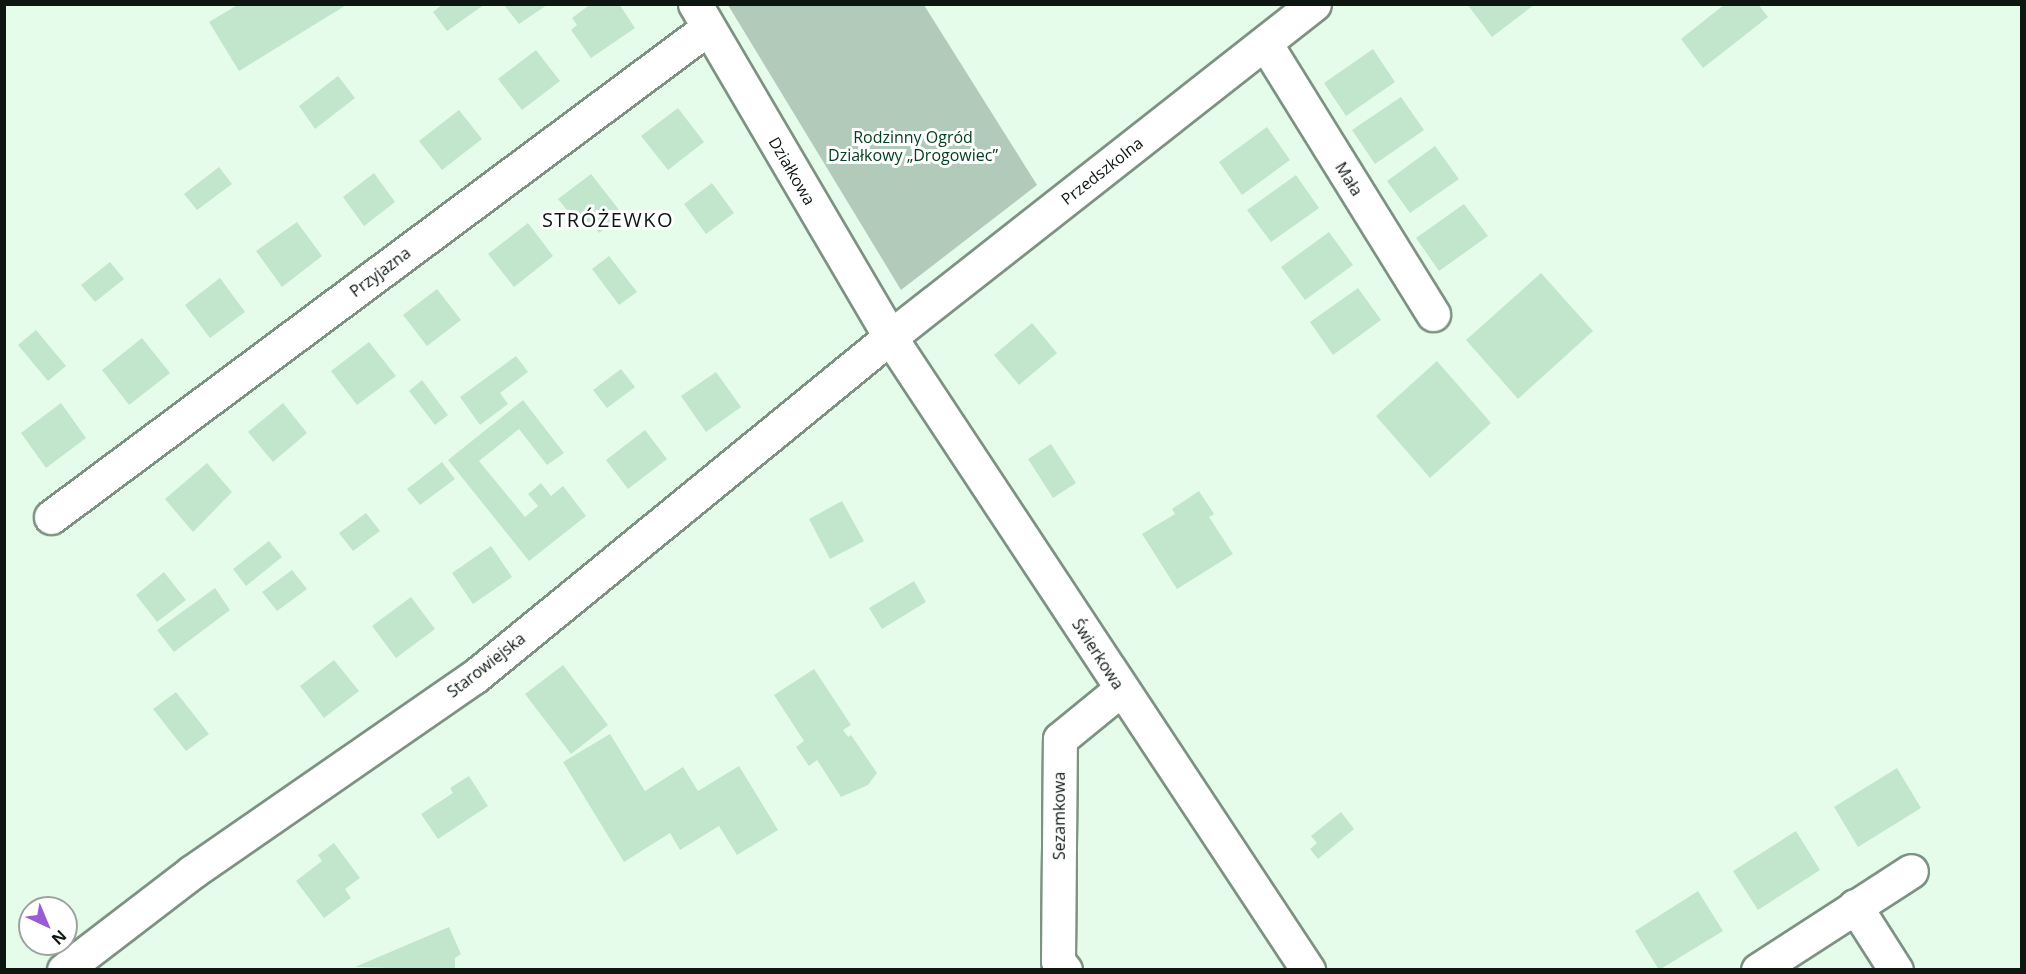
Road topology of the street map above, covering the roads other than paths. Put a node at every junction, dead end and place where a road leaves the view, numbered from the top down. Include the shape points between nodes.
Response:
1 (1314, 4) edge
2 (701, 16) edge
3 (1265, 43) junction
4 (1433, 314) dead end
5 (890, 338) junction
6 (51, 517) dead end
7 (1121, 689) junction
8 (1911, 870) dead end
9 (1855, 906) junction
10 (64, 969) edge
11 (1065, 969) edge
12 (1308, 969) edge
13 (1758, 969) edge
14 (1896, 969) edge

1 - 3 street, Przedszkolna
2 - 5 street, Działkowa
2 - 6 street, Przyjazna
3 - 4 street, Mała
3 - 5 street, Przedszkolna
5 - 7 street, Świerkowa
5 - 10 street, Starowiejska via 474,677 192,872
7 - 11 street, Sezamkowa via 1060,739 1058,961
7 - 12 street, Świerkowa
8 - 9 street
9 - 13 street
9 - 14 street

